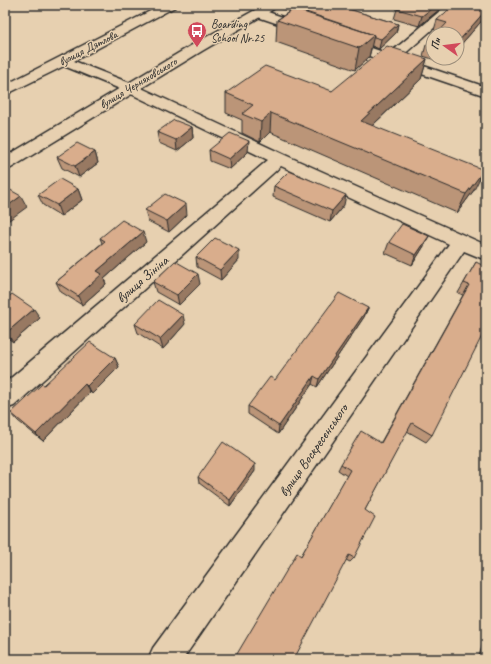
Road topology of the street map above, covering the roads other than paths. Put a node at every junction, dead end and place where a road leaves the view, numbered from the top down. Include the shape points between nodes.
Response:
1 (170, 5) edge
2 (273, 5) edge
3 (454, 5) edge
4 (259, 13) junction
5 (318, 34) edge
6 (332, 38) edge
7 (391, 59) junction
8 (64, 61) junction
9 (130, 88) junction
10 (5, 90) edge
11 (486, 92) edge
12 (279, 159) junction
13 (5, 164) edge
14 (461, 241) junction
15 (486, 253) edge
16 (5, 398) edge
17 (164, 659) edge

1 - 8 street, вулиця Дятлова
2 - 4 street, вулиця Черняховського
3 - 7 street
4 - 5 street
4 - 9 street, вулиця Черняховського
6 - 7 street
7 - 11 street
8 - 9 street
8 - 10 street, вулиця Дятлова
9 - 12 street
9 - 13 street, вулиця Черняховського
12 - 14 street
12 - 16 street, вулиця Зініна
14 - 15 street
14 - 17 street, вулиця Воскресенського

